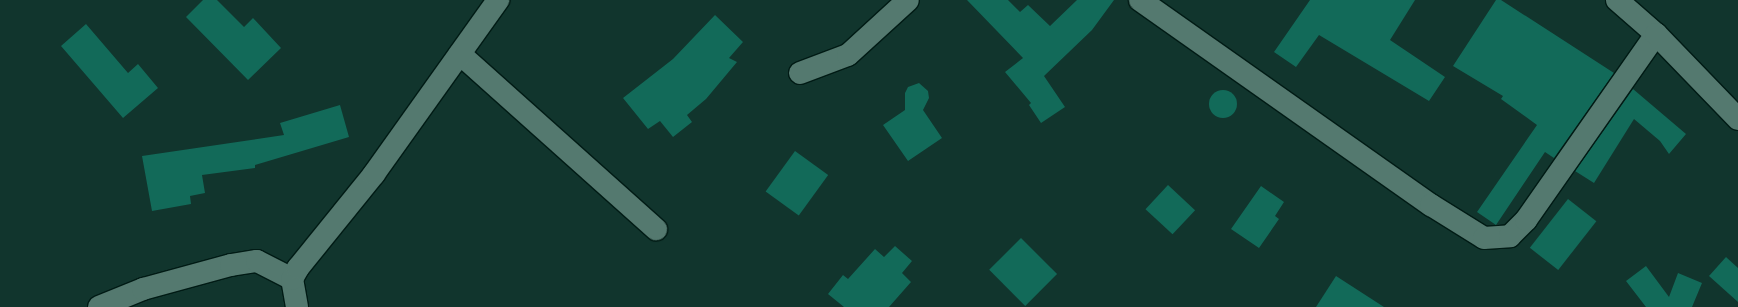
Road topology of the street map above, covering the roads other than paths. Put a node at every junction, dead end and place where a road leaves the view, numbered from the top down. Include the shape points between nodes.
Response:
1 (498, 0) edge
2 (908, 0) edge
3 (1140, 0) edge
4 (1617, 0) edge
5 (1656, 34) junction
6 (460, 54) junction
7 (800, 73) dead end
8 (1738, 119) edge
9 (656, 229) dead end
10 (292, 279) junction
11 (99, 307) edge
12 (297, 307) edge

1 - 6 street
2 - 7 street via 848,55
3 - 5 street via 1431,205 1484,238 1510,236 1526,220
4 - 5 street
5 - 8 street
6 - 9 street
6 - 10 street via 374,174
10 - 11 street via 257,261 231,265 143,289
10 - 12 street

